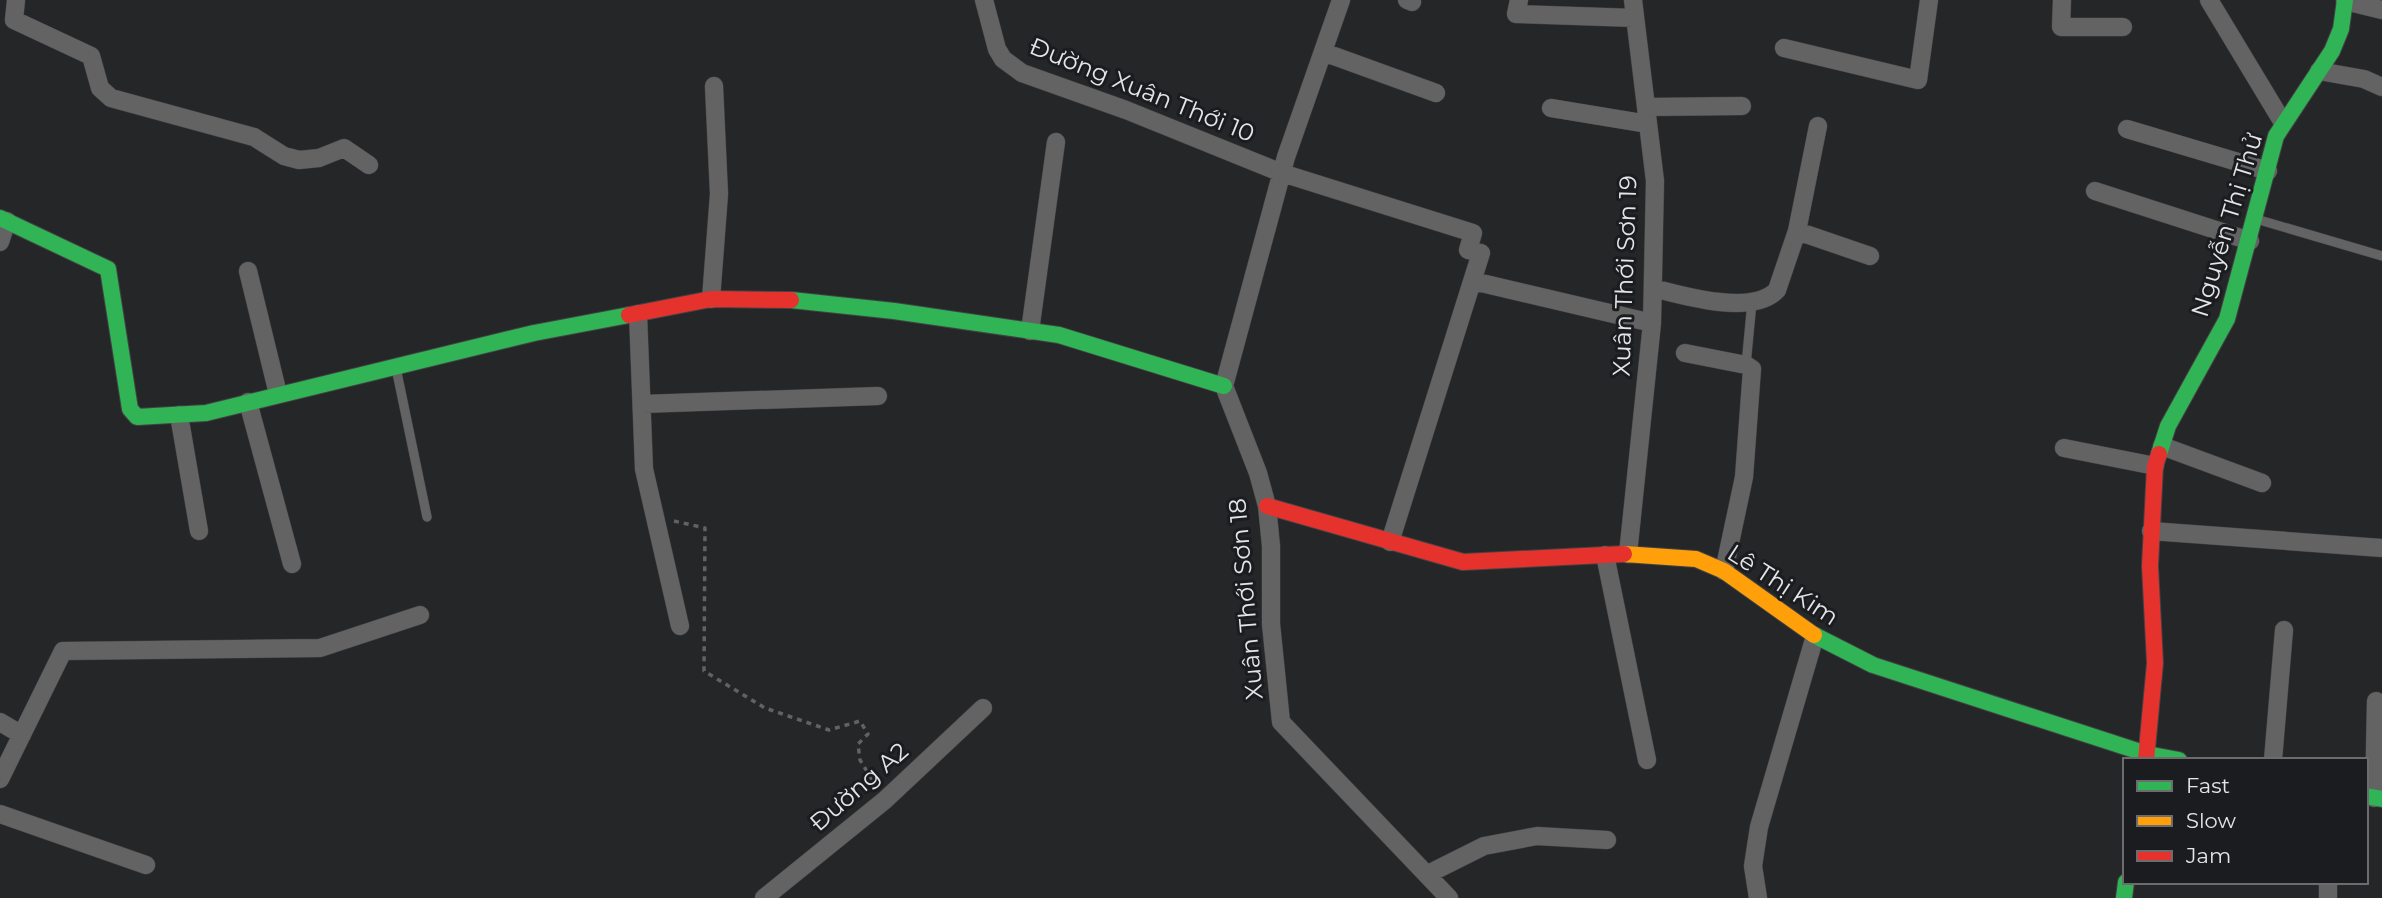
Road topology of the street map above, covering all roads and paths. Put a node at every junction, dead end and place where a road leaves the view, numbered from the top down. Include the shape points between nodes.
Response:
1 (16, 0) edge
2 (984, 0) edge
3 (1341, 0) edge
4 (1519, 0) edge
5 (1929, 0) edge
6 (2062, 0) edge
7 (2209, 0) edge
8 (2345, 1) edge
9 (1634, 9) edge
10 (2382, 10) edge
11 (2123, 27) dead end
12 (1784, 48) dead end
13 (1324, 52) junction
14 (2319, 71) junction
15 (714, 86) dead end
16 (2382, 87) edge
17 (1436, 93) dead end
18 (1742, 106) dead end
19 (1551, 108) dead end
20 (1647, 116) junction
21 (2282, 121) junction
22 (1818, 126) dead end
23 (2127, 129) dead end
24 (1056, 142) dead end
25 (369, 165) dead end
26 (2268, 171) junction
27 (1282, 173) junction
28 (2095, 191) dead end
29 (2256, 219) junction
30 (4, 220) edge
31 (1797, 232) junction
32 (2250, 241) junction
33 (0, 242) edge
34 (1870, 256) dead end
35 (2382, 256) edge
36 (248, 271) dead end
37 (1473, 281) junction
38 (1653, 288) junction
39 (711, 299) junction
40 (1752, 302) junction
41 (638, 314) junction
42 (1652, 323) junction
43 (1030, 331) junction
44 (1685, 354) dead end
45 (1746, 365) junction
46 (396, 366) junction
47 (1224, 386) junction
48 (278, 394) junction
49 (878, 396) dead end
50 (248, 402) junction
51 (642, 404) junction
52 (179, 415) junction
53 (2162, 446) junction
54 (2063, 448) dead end
55 (2155, 466) junction
56 (2263, 483) dead end
57 (1267, 506) junction
58 (427, 517) dead end
59 (655, 517) junction
60 (199, 531) dead end
61 (2151, 531) junction
62 (1391, 541) junction
63 (2382, 548) edge
64 (1628, 554) junction
65 (1605, 555) junction
66 (292, 564) dead end
67 (1724, 571) junction
68 (420, 615) dead end
69 (680, 626) dead end
70 (2284, 630) dead end
71 (1815, 636) junction
72 (2376, 701) dead end
73 (983, 708) dead end
74 (0, 722) edge
75 (22, 735) junction
76 (2146, 757) edge
77 (2273, 758) edge
78 (1647, 760) dead end
79 (0, 779) edge
80 (2374, 798) edge
81 (885, 800) junction
82 (0, 814) edge
83 (1607, 840) dead end
84 (146, 865) dead end
85 (1428, 874) junction
86 (764, 898) edge
87 (1449, 898) edge
88 (1758, 898) edge

1 - 25 street via 14,20 91,56 100,88 111,98 254,137 299,160 344,148
2 - 27 street, Đường Xuân Thới 10 via 997,49 1022,73
3 - 13 street
4 - 9 street via 1516,14
5 - 12 street via 1918,80
6 - 11 street via 2061,27
7 - 21 street
8 - 10 street
8 - 14 street, Nguyễn Thị Thử via 2338,37
9 - 20 street, Xuân Thới Sơn 19
13 - 17 street
13 - 27 street
14 - 16 street
14 - 21 street, Nguyễn Thị Thử
15 - 39 street via 719,194
18 - 20 street
19 - 20 street
20 - 38 street, Xuân Thới Sơn 19 via 1655,181
21 - 26 street, Nguyễn Thị Thử
22 - 31 street
23 - 26 street
24 - 43 street
26 - 29 street, Nguyễn Thị Thử
27 - 37 street, Đường Xuân Thới 10 via 1474,233 1468,250 1481,253
27 - 47 street
28 - 32 street
29 - 32 street, Nguyễn Thị Thử
29 - 35 lane
30 - 33 street
30 - 52 street via 108,269 130,409 137,417
31 - 34 street
31 - 40 street via 1777,290 1771,297
32 - 53 street, Nguyễn Thị Thử via 2227,319 2168,426
36 - 48 street
37 - 42 street
37 - 62 street
38 - 40 street via 1710,300
38 - 42 street, Xuân Thới Sơn 19
39 - 41 street
39 - 43 street via 787,300
40 - 45 lane
41 - 46 street
41 - 51 street
42 - 64 street, Xuân Thới Sơn 19
43 - 47 street via 1059,335
44 - 45 street
45 - 67 street via 1752,369 1744,477
46 - 48 street
46 - 58 lane
47 - 57 street, Xuân Thới Sơn 18
48 - 50 street
49 - 51 street
50 - 52 street
50 - 66 street
51 - 59 street via 644,469
52 - 60 street
53 - 55 street, Nguyễn Thị Thử
53 - 56 street
54 - 55 street
55 - 61 street, Nguyễn Thị Thử
57 - 62 street, Lê Thị Kim
57 - 85 street, Xuân Thới Sơn 18 via 1271,624 1281,722
59 - 69 street
59 - 81 path via 705,528 704,671 765,708 829,730 860,721 868,734 858,744 860,760
61 - 63 street
61 - 76 street, Nguyễn Thị Thử via 2155,663
62 - 65 street, Lê Thị Kim via 1463,562
64 - 65 street, Lê Thị Kim
64 - 67 street, Lê Thị Kim via 1696,559
65 - 78 street
67 - 71 street, Lê Thị Kim
68 - 75 street via 320,648 63,651
70 - 77 street
71 - 76 street, Lê Thị Kim via 1873,665
71 - 88 street via 1759,827 1753,866
72 - 80 street
73 - 81 street, Đường A2
74 - 75 street
75 - 79 street
81 - 86 street, Đường A2
82 - 84 street
83 - 85 street via 1537,836 1484,846
85 - 87 street, Xuân Thới Sơn 18

